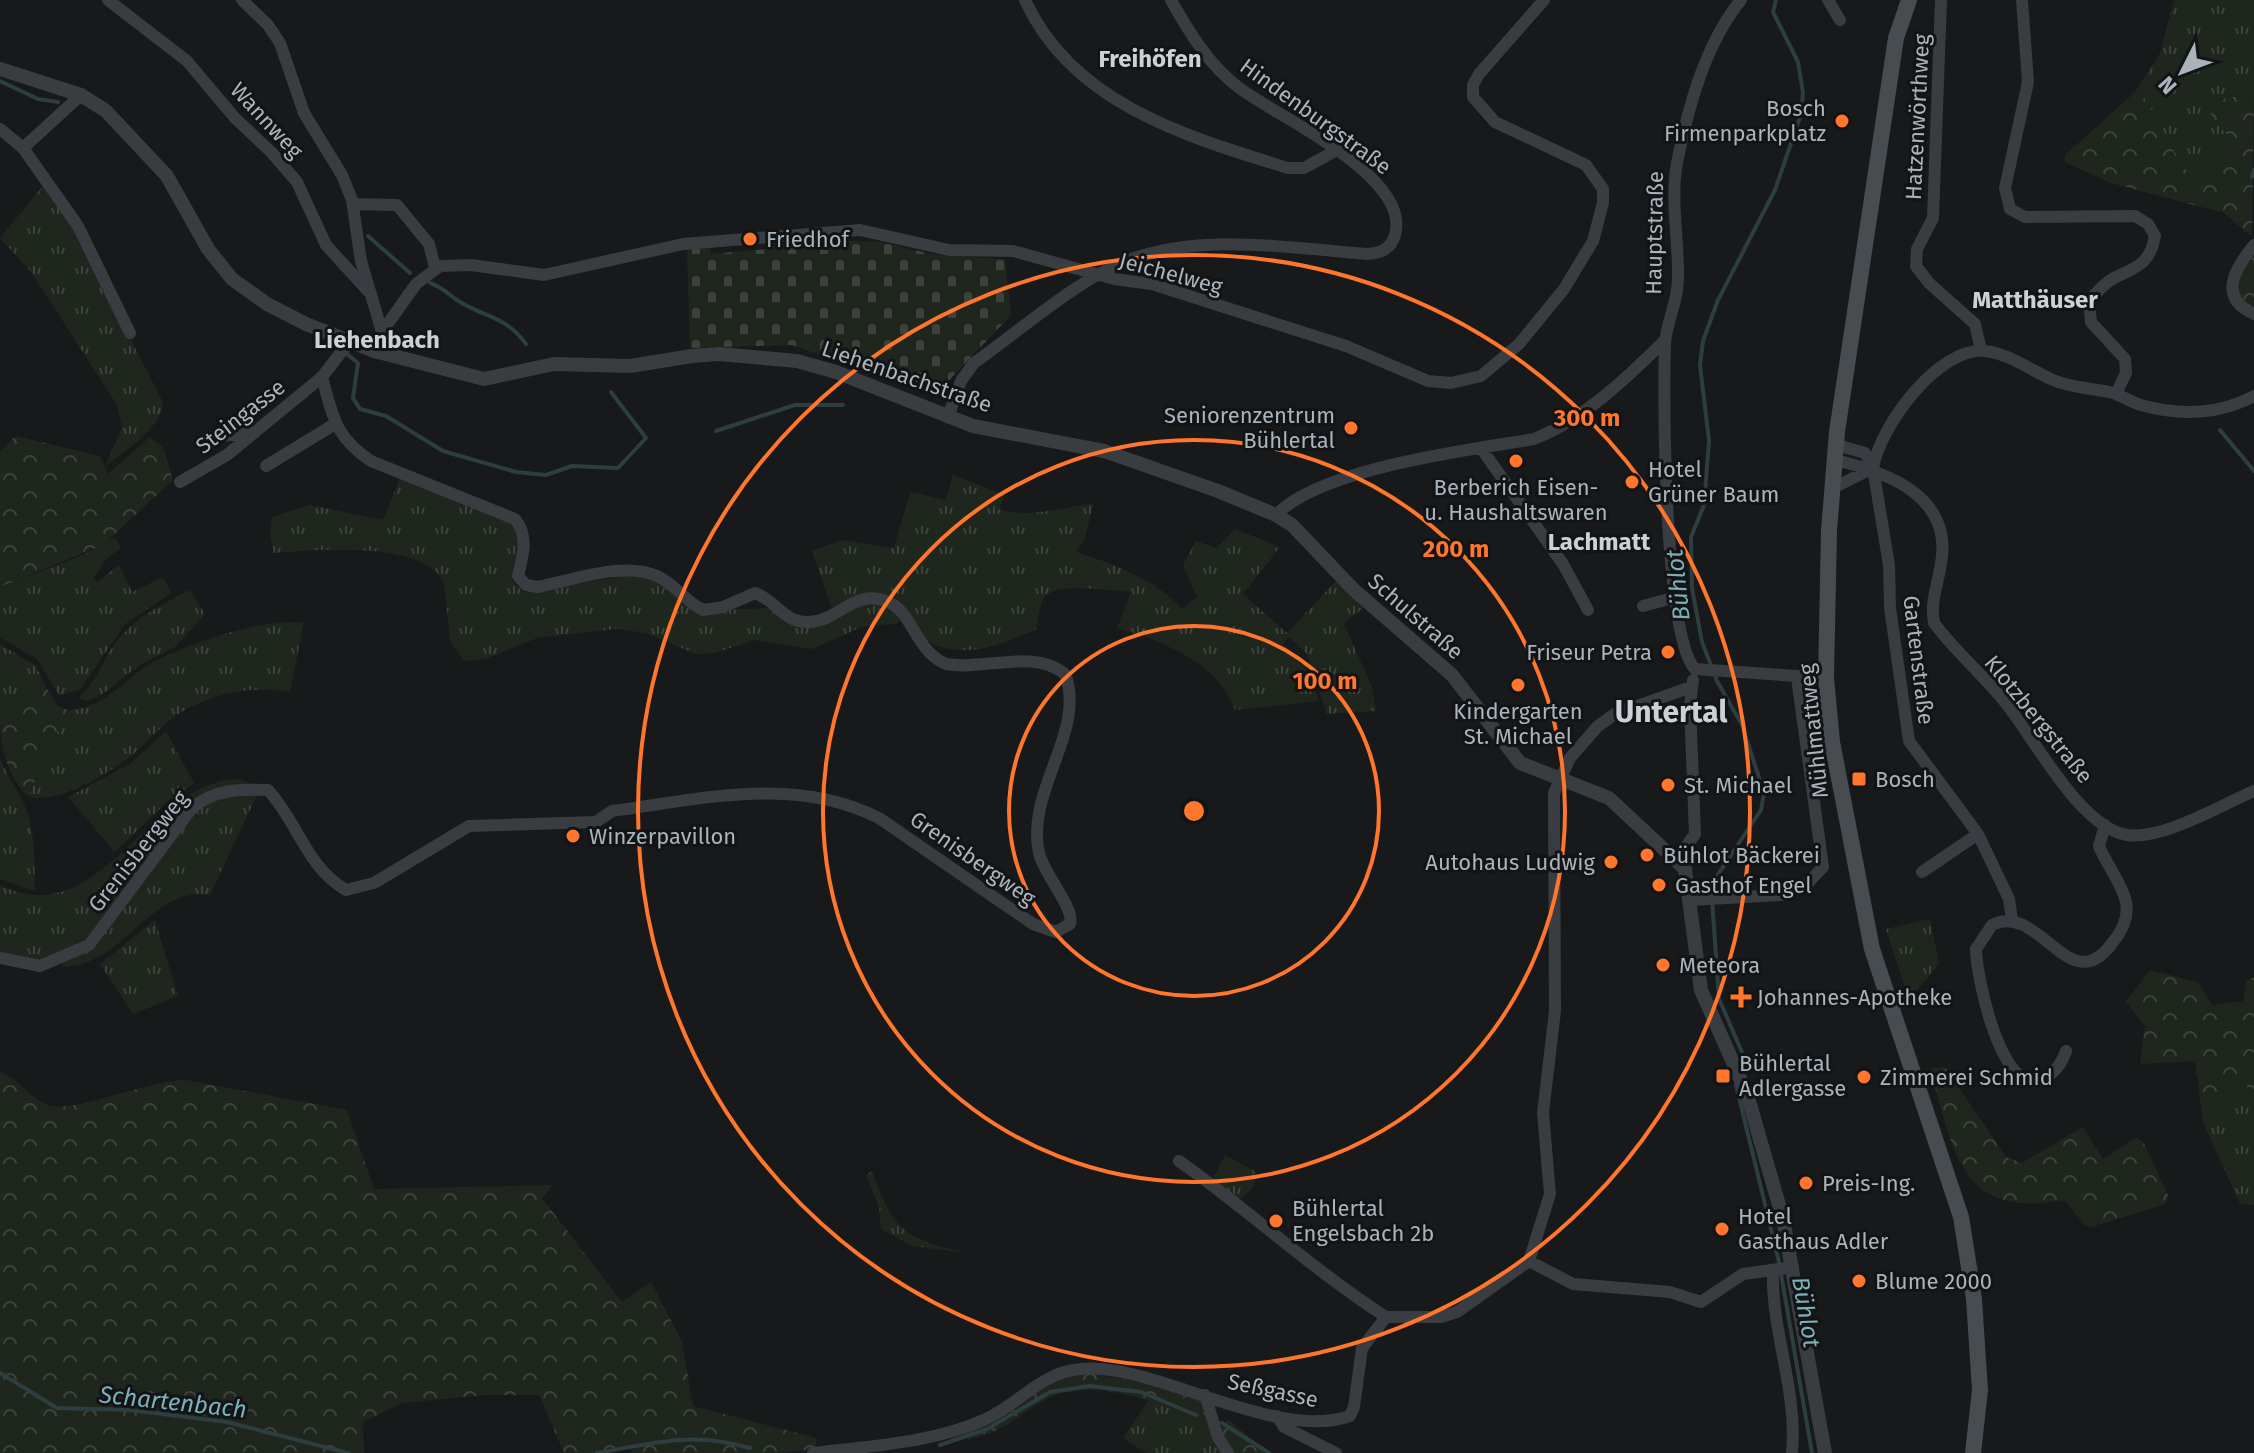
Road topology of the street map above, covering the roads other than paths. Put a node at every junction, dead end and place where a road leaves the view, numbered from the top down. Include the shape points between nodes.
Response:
1 (108, 0) edge
2 (242, 0) edge
3 (1025, 0) edge
4 (1171, 0) edge
5 (1544, 0) edge
6 (1741, 0) edge
7 (1828, 0) edge
8 (1909, 0) edge
9 (1941, 0) edge
10 (2022, 0) edge
11 (1840, 20) dead end
12 (0, 69) edge
13 (81, 95) junction
14 (0, 129) edge
15 (23, 148) junction
16 (1335, 151) junction
17 (353, 204) junction
18 (2254, 245) edge
19 (435, 267) junction
20 (1100, 274) junction
21 (368, 291) junction
22 (2254, 314) edge
23 (382, 332) junction
24 (130, 333) dead end
25 (1665, 340) junction
26 (349, 342) junction
27 (1981, 350) junction
28 (374, 351) junction
29 (322, 377) junction
30 (2116, 394) junction
31 (2254, 396) edge
32 (948, 417) junction
33 (335, 424) junction
34 (253, 432) junction
35 (207, 438) dead end
36 (1481, 448) junction
37 (1836, 452) junction
38 (266, 466) dead end
39 (1873, 468) junction
40 (180, 482) dead end
41 (1831, 489) junction
42 (1276, 515) junction
43 (1676, 597) junction
44 (1643, 606) dead end
45 (1588, 610) dead end
46 (1700, 670) junction
47 (1797, 678) junction
48 (1826, 678) junction
49 (1691, 687) junction
50 (1559, 779) junction
51 (2254, 791) edge
52 (2105, 825) junction
53 (1978, 834) junction
54 (1677, 860) junction
55 (1922, 872) dead end
56 (1696, 900) junction
57 (2012, 920) junction
58 (0, 958) edge
59 (2066, 1051) dead end
60 (1179, 1161) dead end
61 (1529, 1261) junction
62 (1784, 1269) junction
63 (1386, 1317) junction
64 (1205, 1395) junction
65 (1277, 1416) junction
66 (813, 1453) edge
67 (1228, 1453) edge
68 (1336, 1453) edge
69 (1792, 1453) edge
70 (1825, 1453) edge
71 (1973, 1453) edge

1 - 21 street, Wannweg via 187,61 272,153 297,182 326,245
2 - 17 street via 280,43 304,113 342,175
3 - 16 street via 1033,18 1085,81 1119,104 1178,131 1288,168 1304,168
4 - 16 street, Hindenburgstraße via 1193,39 1236,86
5 - 20 street, Jeichelweg via 1479,74 1473,97 1495,122 1586,165 1603,189 1603,203 1593,241 1564,289 1519,344 1481,376 1451,383 1428,381 1314,335 1152,284
6 - 25 street, Hauptstraße via 1719,32 1682,140 1675,185 1678,278
7 - 11 street
8 - 37 main road, Mühlmattweg via 1896,38
9 - 27 street, Hatzenwörthweg via 1933,218 1917,249 1916,266 1975,324
10 - 30 street via 2028,82 2005,188 2010,209 2025,217 2135,216 2155,236 2152,252 2140,267 2110,280 2089,300 2091,322 2125,359 2126,373
12 - 13 street, Liehenbachstraße
13 - 15 street
13 - 26 street, Liehenbachstraße via 106,111 167,176 208,249 232,279 267,304
14 - 15 street
15 - 24 street via 78,226
16 - 20 street, Hindenburgstraße via 1383,188 1395,207 1395,237 1380,253 1223,246 1175,250 1127,261
17 - 19 street via 397,205 429,244
17 - 21 street
18 - 22 street via 2231,277 2243,309
19 - 20 street, Jeichelweg via 471,265 544,275 683,244 860,230 949,250 1013,251
19 - 23 street
20 - 32 street, Hindenburgstraße via 974,363
21 - 23 street
23 - 28 street
25 - 36 street via 1554,431
25 - 43 street, Hauptstraße
26 - 28 street, Liehenbachstraße
26 - 29 street
27 - 30 street via 2058,382
27 - 39 street via 1945,365 1913,393 1891,420
28 - 32 street, Liehenbachstraße via 484,379 554,364 602,367 692,356 762,357 836,372
29 - 33 street, Grenisbergweg
29 - 34 street, Steingasse
30 - 31 street via 2140,405 2199,412 2224,410
32 - 42 street, Liehenbachstraße via 1104,451
33 - 38 street
33 - 58 street, Grenisbergweg via 343,439 371,461 515,519 523,529 518,576 526,585 644,572 658,576 703,610 755,593 787,618 812,623 853,601 875,598 898,608 924,648 946,664 1055,666 1065,674 1071,704 1035,823 1039,853 1070,910 1070,924 1056,932 1033,924 879,818 819,796 748,793 612,811 596,822 469,826 374,883 346,890 310,858 294,824 268,790 234,789 204,798 192,808 89,945 40,966
34 - 35 street
34 - 40 street, Steingasse via 227,455
36 - 42 street via 1350,478 1286,504
36 - 45 street via 1563,564
37 - 39 street, Klotzbergstraße via 1865,453
37 - 41 main road, Mühlmattweg
39 - 41 street
39 - 52 street, Klotzbergstraße via 1919,494 1936,513 1943,542 1931,606 1934,623
39 - 53 street, Gartenstraße via 1905,727 1918,756
41 - 48 main road, Mühlmattweg
42 - 50 street, Schulstraße via 1452,675 1520,763
43 - 44 street
43 - 46 street, Hauptstraße via 1684,651
46 - 47 street
46 - 49 street
47 - 48 street
47 - 56 street via 1823,867 1808,883 1782,895
48 - 71 main road, Mühlmattweg via 1832,742 1872,949 1961,1217 1974,1299 1980,1398
49 - 50 street via 1615,714 1578,747
49 - 54 street via 1695,834
50 - 54 street, Schulstraße via 1609,798
50 - 61 street via 1554,793 1555,1011 1543,1113 1550,1194
51 - 52 street via 2147,834 2126,835
52 - 57 street via 2099,846 2126,900 2127,913 2108,950 2082,962 2067,958 2033,928
53 - 55 street
53 - 57 street, Gartenstraße via 2009,899
54 - 56 street
56 - 62 street via 1695,969 1747,1094
57 - 59 street via 1992,925 1976,949 1982,997 2004,1052 2013,1071 2029,1082 2053,1072
60 - 63 street
61 - 62 street via 1573,1284 1662,1291 1701,1302 1743,1274
61 - 63 street via 1457,1312
62 - 69 street
62 - 70 street
63 - 65 street, Seßgasse via 1362,1348 1350,1416 1324,1422
64 - 65 street, Seßgasse
64 - 66 street, Seßgasse via 1100,1368 1071,1370 1051,1375 986,1419 966,1426 895,1444
64 - 67 street
65 - 68 street via 1284,1427

